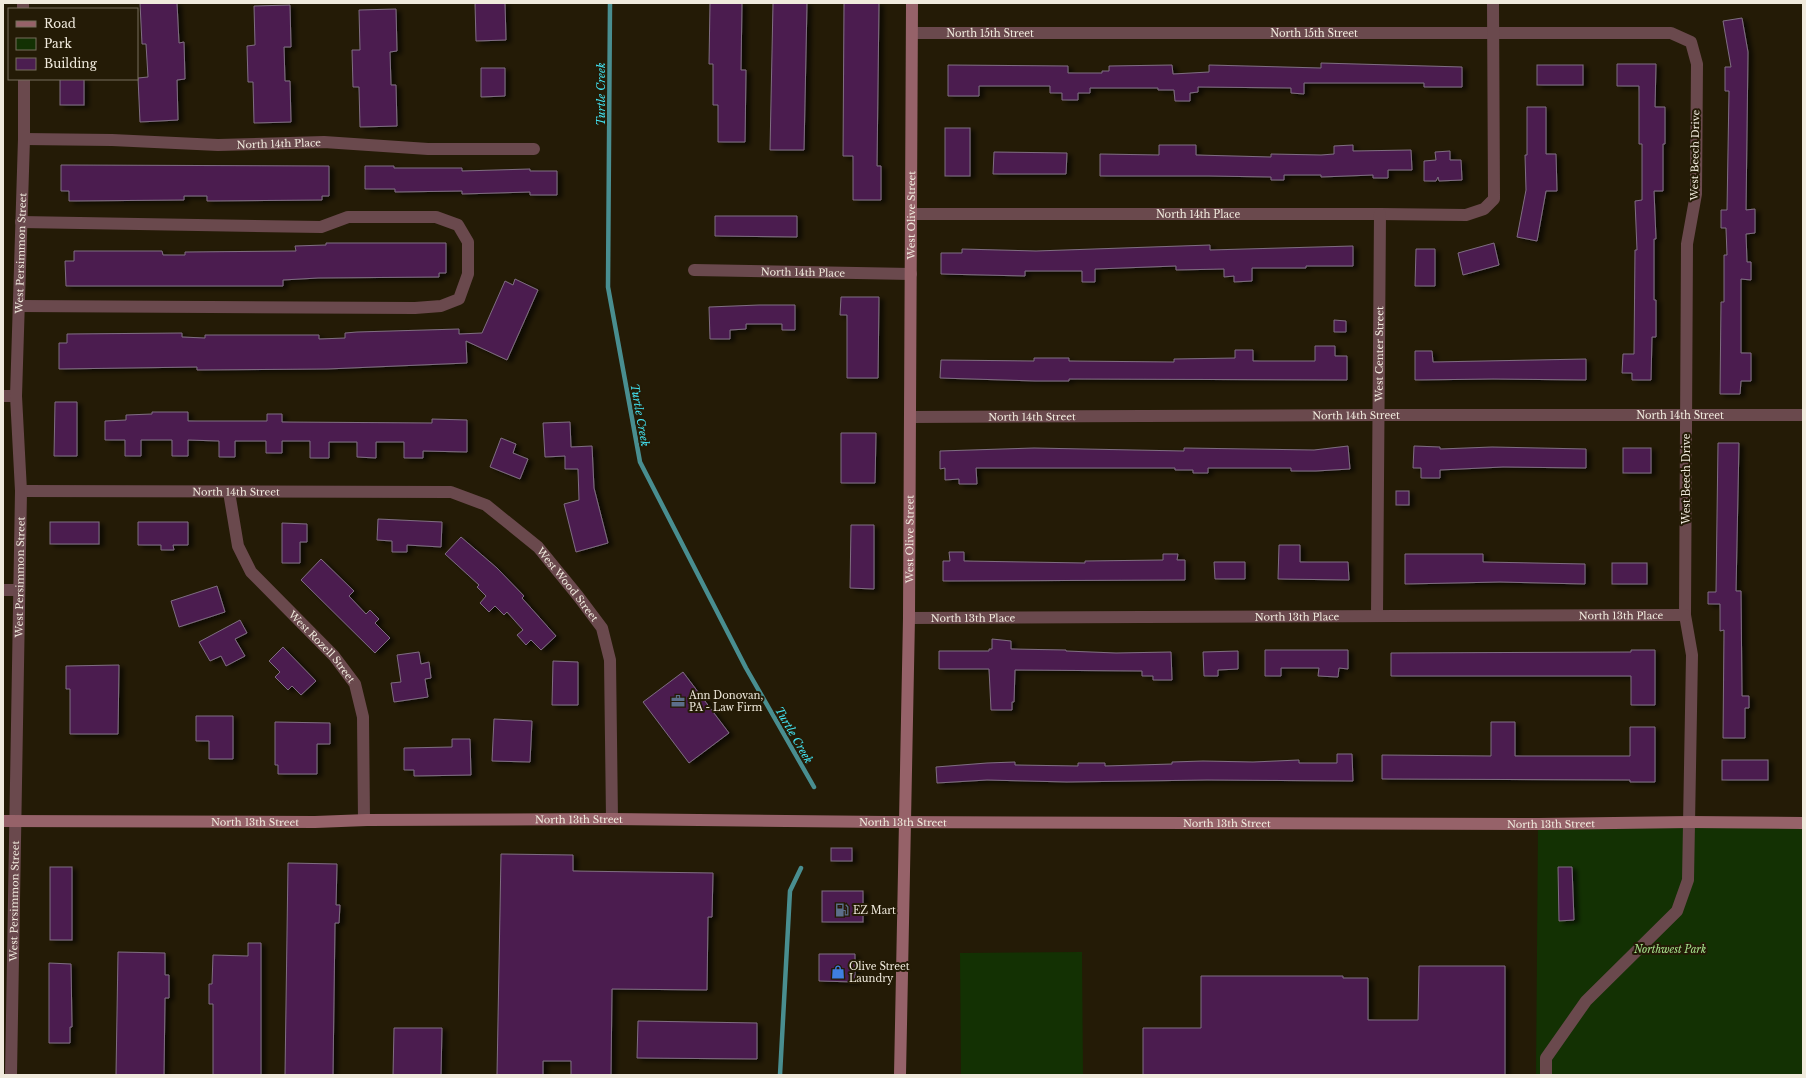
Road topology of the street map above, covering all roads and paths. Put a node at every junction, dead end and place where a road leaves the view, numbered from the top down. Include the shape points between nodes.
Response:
1 (912, 3) edge
2 (1493, 3) edge
3 (912, 33) junction
4 (1494, 34) junction
5 (1697, 64) joint
6 (24, 80) edge
7 (24, 139) junction
8 (534, 149) dead end
9 (911, 214) junction
10 (1380, 214) junction
11 (22, 222) junction
12 (694, 270) dead end
13 (911, 274) junction
14 (19, 306) junction
15 (3, 396) edge
16 (16, 396) junction
17 (1687, 414) junction
18 (1379, 415) junction
19 (1803, 415) edge
20 (910, 417) junction
21 (21, 491) junction
22 (229, 492) junction
23 (451, 492) joint
24 (3, 590) edge
25 (19, 590) junction
26 (1377, 615) junction
27 (1685, 615) junction
28 (909, 618) junction
29 (612, 819) junction
30 (364, 820) junction
31 (9, 821) edge
32 (906, 822) junction
33 (1690, 822) junction
34 (1803, 823) edge
35 (12, 1075) edge
36 (900, 1075) edge
37 (1546, 1075) edge

1 - 3 main road, West Olive Street
2 - 4 street
3 - 4 street, North 15th Street
3 - 9 main road, West Olive Street
4 - 5 street, North 15th Street via 1671,33 1691,42
4 - 10 street, North 14th Place via 1494,199 1484,209 1466,215
5 - 17 street, West Beech Drive via 1696,194 1686,244
6 - 7 street, West Persimmon Street
7 - 8 street, North 14th Place via 218,145 324,142 428,149
7 - 11 street, West Persimmon Street
9 - 10 street, North 14th Place
9 - 13 main road, West Olive Street
10 - 18 street, West Center Street
11 - 14 street, West Persimmon Street
11 - 14 street via 321,227 348,217 436,218 458,225 468,242 468,274 459,299 441,306 415,308
12 - 13 street, North 14th Place
13 - 20 main road, West Olive Street
14 - 16 street, West Persimmon Street
15 - 16 street
16 - 21 street, West Persimmon Street
17 - 18 street, North 14th Street
17 - 19 street, North 14th Street
17 - 27 street, West Beech Drive
18 - 20 street, North 14th Street
18 - 26 street, West Center Street
20 - 28 main road, West Olive Street
21 - 22 street, North 14th Street
21 - 25 street, West Persimmon Street
22 - 23 street, North 14th Street
22 - 30 street, West Rozell Street via 238,546 251,572 334,656 355,684 363,717
23 - 29 street, West Wood Street via 486,505 538,547 602,628 610,660
24 - 25 street
25 - 31 street, West Persimmon Street
26 - 27 street, North 13th Place
26 - 28 street, North 13th Place
27 - 33 street, West Beech Drive via 1692,655
28 - 32 main road, West Olive Street
29 - 30 main road, North 13th Street
29 - 32 main road, North 13th Street
30 - 31 main road, North 13th Street
31 - 35 street, West Persimmon Street
32 - 33 main road, North 13th Street
32 - 36 main road, West Olive Street
33 - 34 main road, North 13th Street
33 - 37 street, West Beech Drive via 1688,880 1677,911 1586,1001 1546,1058

